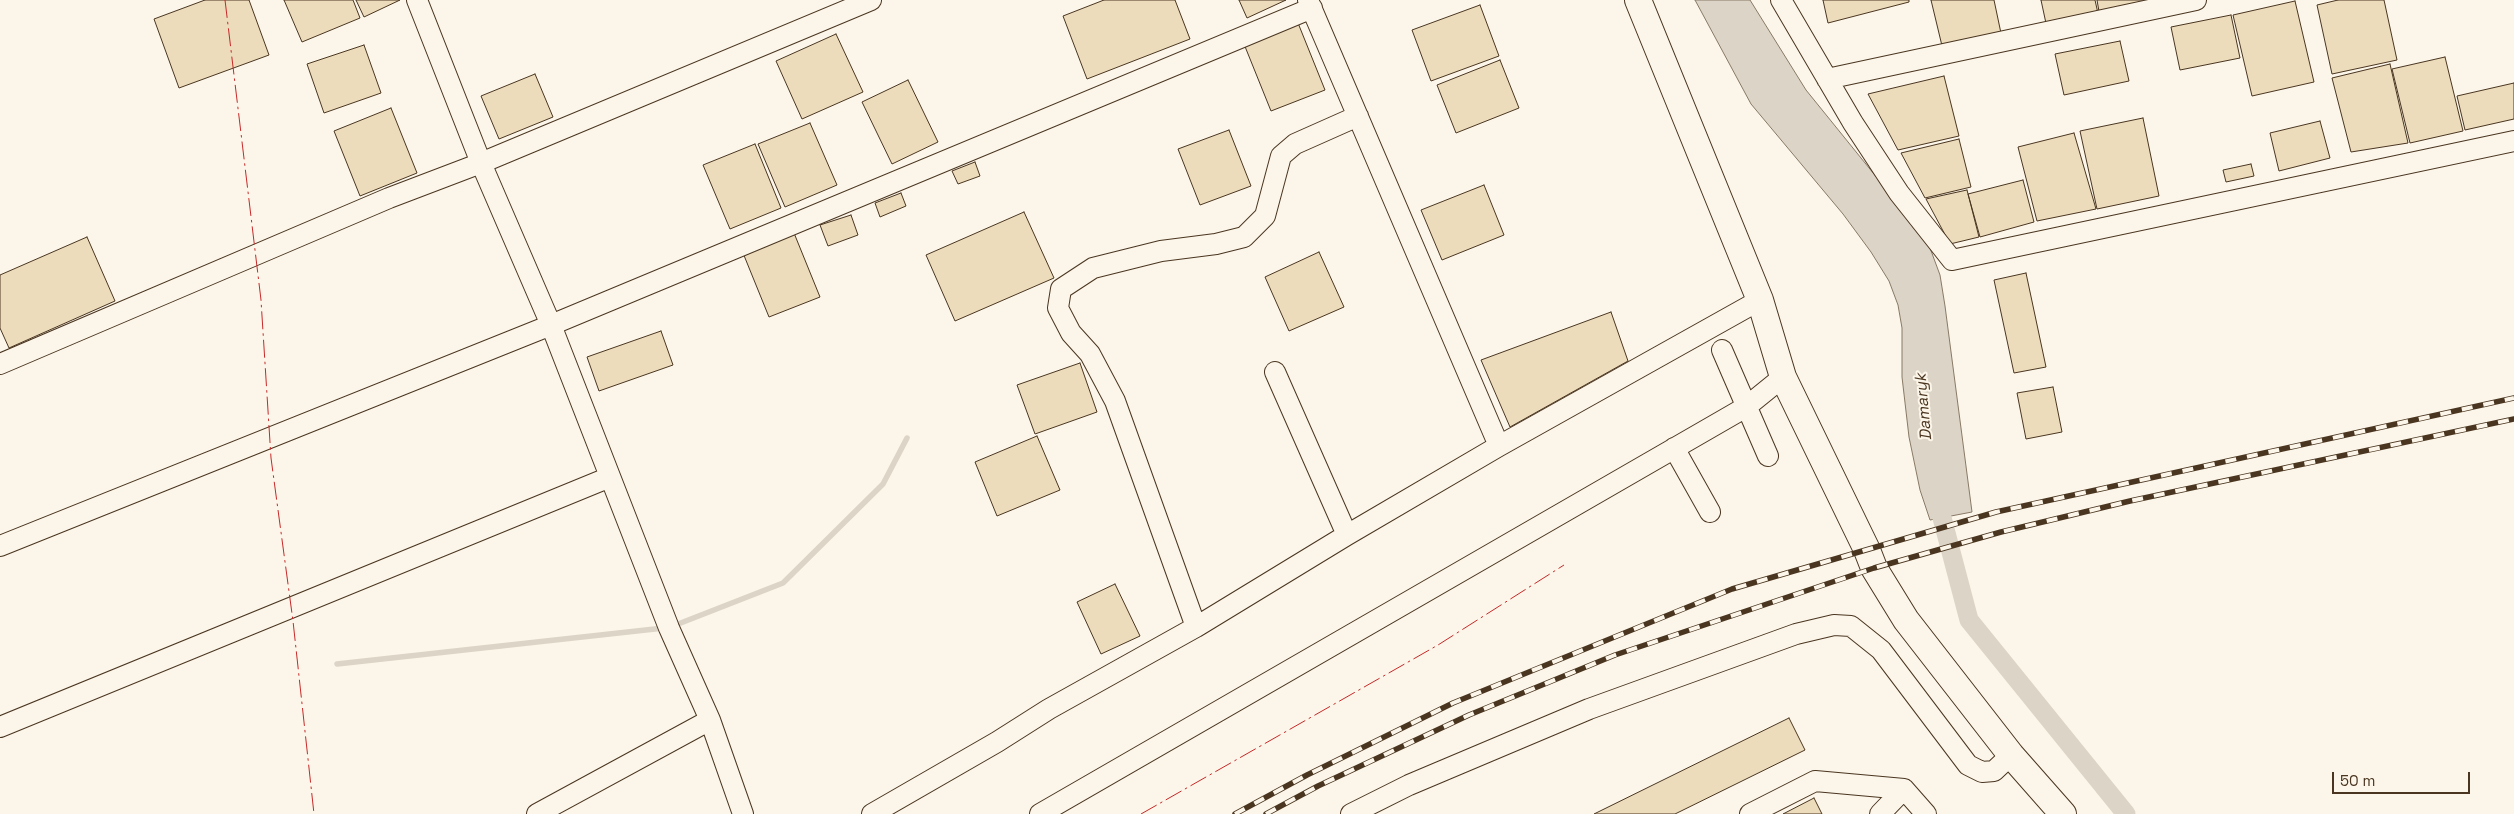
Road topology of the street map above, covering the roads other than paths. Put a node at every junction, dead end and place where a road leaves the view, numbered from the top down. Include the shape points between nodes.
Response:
1 (417, 0) edge
2 (871, 0) edge
3 (1638, 0) edge
4 (1781, 0) edge
5 (2196, 0) edge
6 (1310, 4) edge
7 (1827, 79) junction
8 (1358, 116) junction
9 (2514, 141) edge
10 (481, 163) junction
11 (1760, 300) junction
12 (551, 324) junction
13 (1722, 350) dead end
14 (0, 364) edge
15 (1275, 372) dead end
16 (1783, 377) junction
17 (1746, 407) junction
18 (1499, 446) junction
19 (1674, 448) junction
20 (1768, 456) dead end
21 (610, 477) junction
22 (1710, 512) dead end
23 (1347, 535) junction
24 (0, 546) edge
25 (1196, 627) junction
26 (710, 720) junction
27 (0, 727) edge
28 (2011, 755) junction
29 (1904, 789) junction
30 (537, 814) edge
31 (743, 814) edge
32 (872, 814) edge
33 (1040, 814) edge
34 (1351, 814) edge
35 (1750, 814) edge
36 (1880, 814) edge
37 (1926, 814) edge
38 (2063, 814) edge

1 - 10 street
2 - 10 street
3 - 11 main road
4 - 7 street
5 - 7 street
6 - 8 street
6 - 12 street
7 - 9 street via 1899,192 1952,260
8 - 18 street
8 - 25 street via 1295,144 1281,156 1264,216 1244,237 1216,244 1161,250 1093,268 1062,289 1058,308 1071,334 1090,354 1115,401
10 - 12 street
10 - 14 street via 389,198
11 - 16 main road
11 - 18 street
12 - 21 street
12 - 24 street
13 - 17 street
15 - 23 street
16 - 17 street
16 - 28 main road via 1886,592
17 - 19 street
17 - 20 street
18 - 23 street
19 - 22 street
19 - 33 street
21 - 26 street via 669,628
21 - 27 street
23 - 25 street
25 - 32 street
26 - 30 street
26 - 31 street
28 - 34 street via 1994,770 1982,772 1968,765 1881,650 1851,626 1834,625 1796,634 1589,709 1408,785
28 - 38 main road
29 - 35 street via 1815,781
29 - 36 street
29 - 37 street

